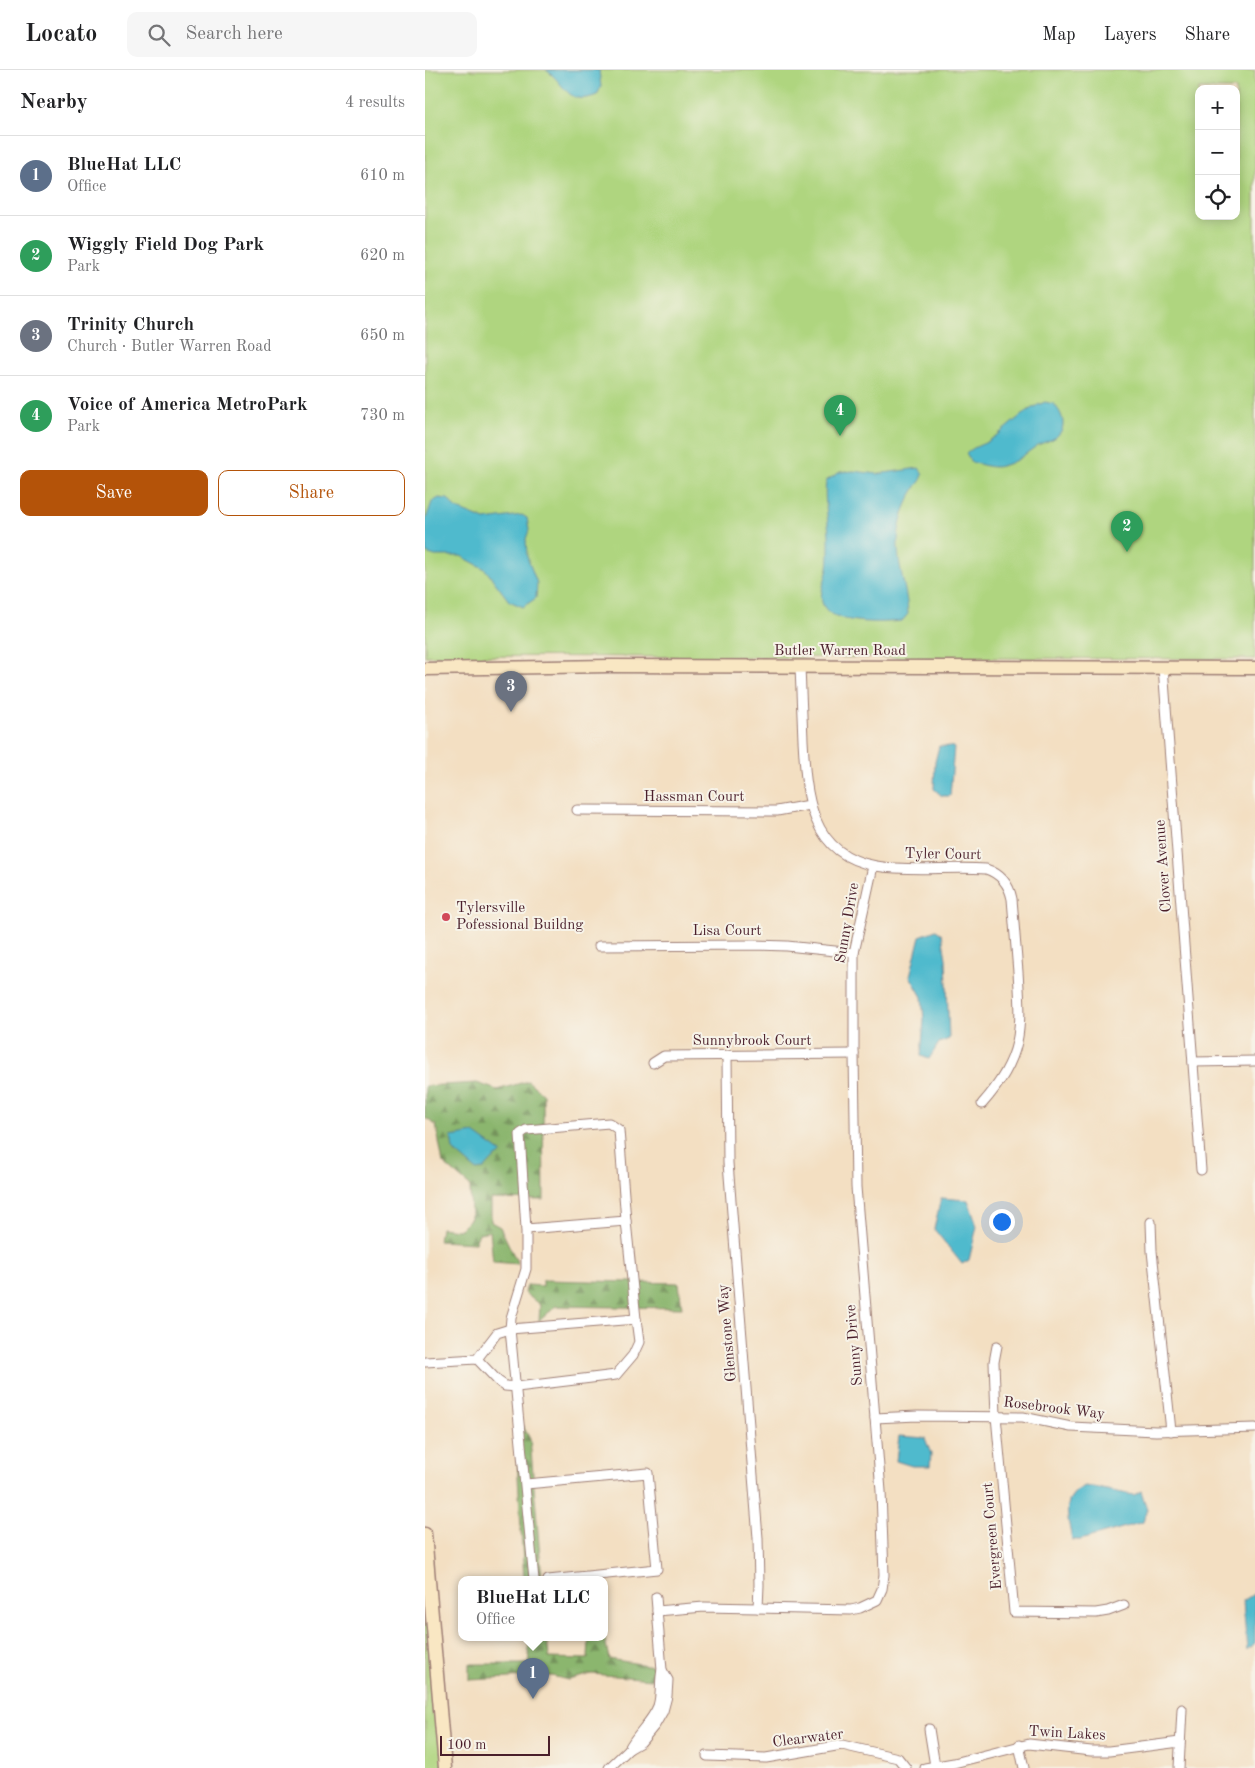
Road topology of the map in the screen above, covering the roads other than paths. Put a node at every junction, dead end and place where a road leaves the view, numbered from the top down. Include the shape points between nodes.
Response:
1 (800, 667) junction
2 (1163, 667) junction
3 (425, 668) edge
4 (1255, 668) edge
5 (810, 805) junction
6 (577, 810) dead end
7 (873, 866) junction
8 (599, 946) dead end
9 (854, 952) junction
10 (854, 1054) junction
11 (727, 1055) junction
12 (1255, 1061) edge
13 (1193, 1062) junction
14 (653, 1063) dead end
15 (982, 1104) dead end
16 (1201, 1170) dead end
17 (626, 1221) junction
18 (1151, 1222) dead end
19 (526, 1228) junction
20 (636, 1319) junction
21 (511, 1329) junction
22 (997, 1346) dead end
23 (477, 1359) junction
24 (425, 1362) edge
25 (517, 1387) junction
26 (997, 1416) junction
27 (875, 1418) junction
28 (1255, 1428) edge
29 (1171, 1431) junction
30 (526, 1484) junction
31 (425, 1534) edge
32 (534, 1576) edge
33 (588, 1576) edge
34 (656, 1597) dead end
35 (1124, 1605) dead end
36 (758, 1608) junction
37 (657, 1610) junction
38 (1181, 1709) dead end
39 (929, 1730) dead end
40 (1179, 1742) junction
41 (1019, 1745) junction
42 (707, 1756) dead end
43 (935, 1766) junction
44 (445, 1768) edge
45 (609, 1768) edge
46 (907, 1768) edge
47 (925, 1768) edge
48 (1024, 1768) edge
49 (1179, 1768) edge

1 - 2 main road, Butler Warren Road
1 - 3 main road, Butler Warren Road
1 - 5 street, Tyler Court
2 - 4 main road, Butler Warren Road
2 - 13 street, Clover Avenue
5 - 6 street, Hassman Court via 777,811
5 - 7 street, Tyler Court via 819,828 833,845 851,858
7 - 9 street, Sunny Drive
7 - 15 street, Tyler Court via 986,869 1000,876 1009,889 1020,1002 1019,1034 1005,1074
8 - 9 street, Lisa Court via 754,945
9 - 10 street, Sunny Drive
10 - 11 street, Sunnybrook Court
10 - 27 street, Sunny Drive via 856,1187
11 - 14 street, Sunnybrook Court via 664,1056
11 - 36 street, Glenstone Way via 728,1163 758,1538
12 - 13 street
13 - 16 street, Clover Avenue
17 - 19 street
17 - 19 street via 619,1130 609,1123 526,1130 520,1134
17 - 20 street
18 - 29 street via 1151,1251
19 - 21 street via 526,1268 511,1318
20 - 21 street
20 - 25 street via 639,1342 633,1355 616,1375
21 - 23 street via 497,1333
21 - 25 street
22 - 26 street, Evergreen Court via 994,1362
23 - 24 street
23 - 25 street via 505,1386
25 - 30 street
26 - 27 street, Rosebrook Way
26 - 29 street, Rosebrook Way via 1023,1417 1071,1427
26 - 35 street, Evergreen Court via 1014,1612 1096,1613
27 - 36 street, Sunny Drive via 884,1550 883,1582 877,1600 851,1610
28 - 29 street, Rosebrook Way
30 - 32 street
30 - 33 street via 648,1473 657,1569
31 - 44 main road
34 - 37 street
36 - 37 street, Sunny Drive
37 - 45 street via 662,1670 668,1680 663,1711 641,1742
38 - 40 street
39 - 43 street
40 - 41 street, Twin Lakes via 1100,1751
40 - 49 street
41 - 43 street, Twin Lakes
41 - 48 street
42 - 46 street, Clearwater via 766,1758 842,1745 898,1758
43 - 47 street, Twin Lakes

